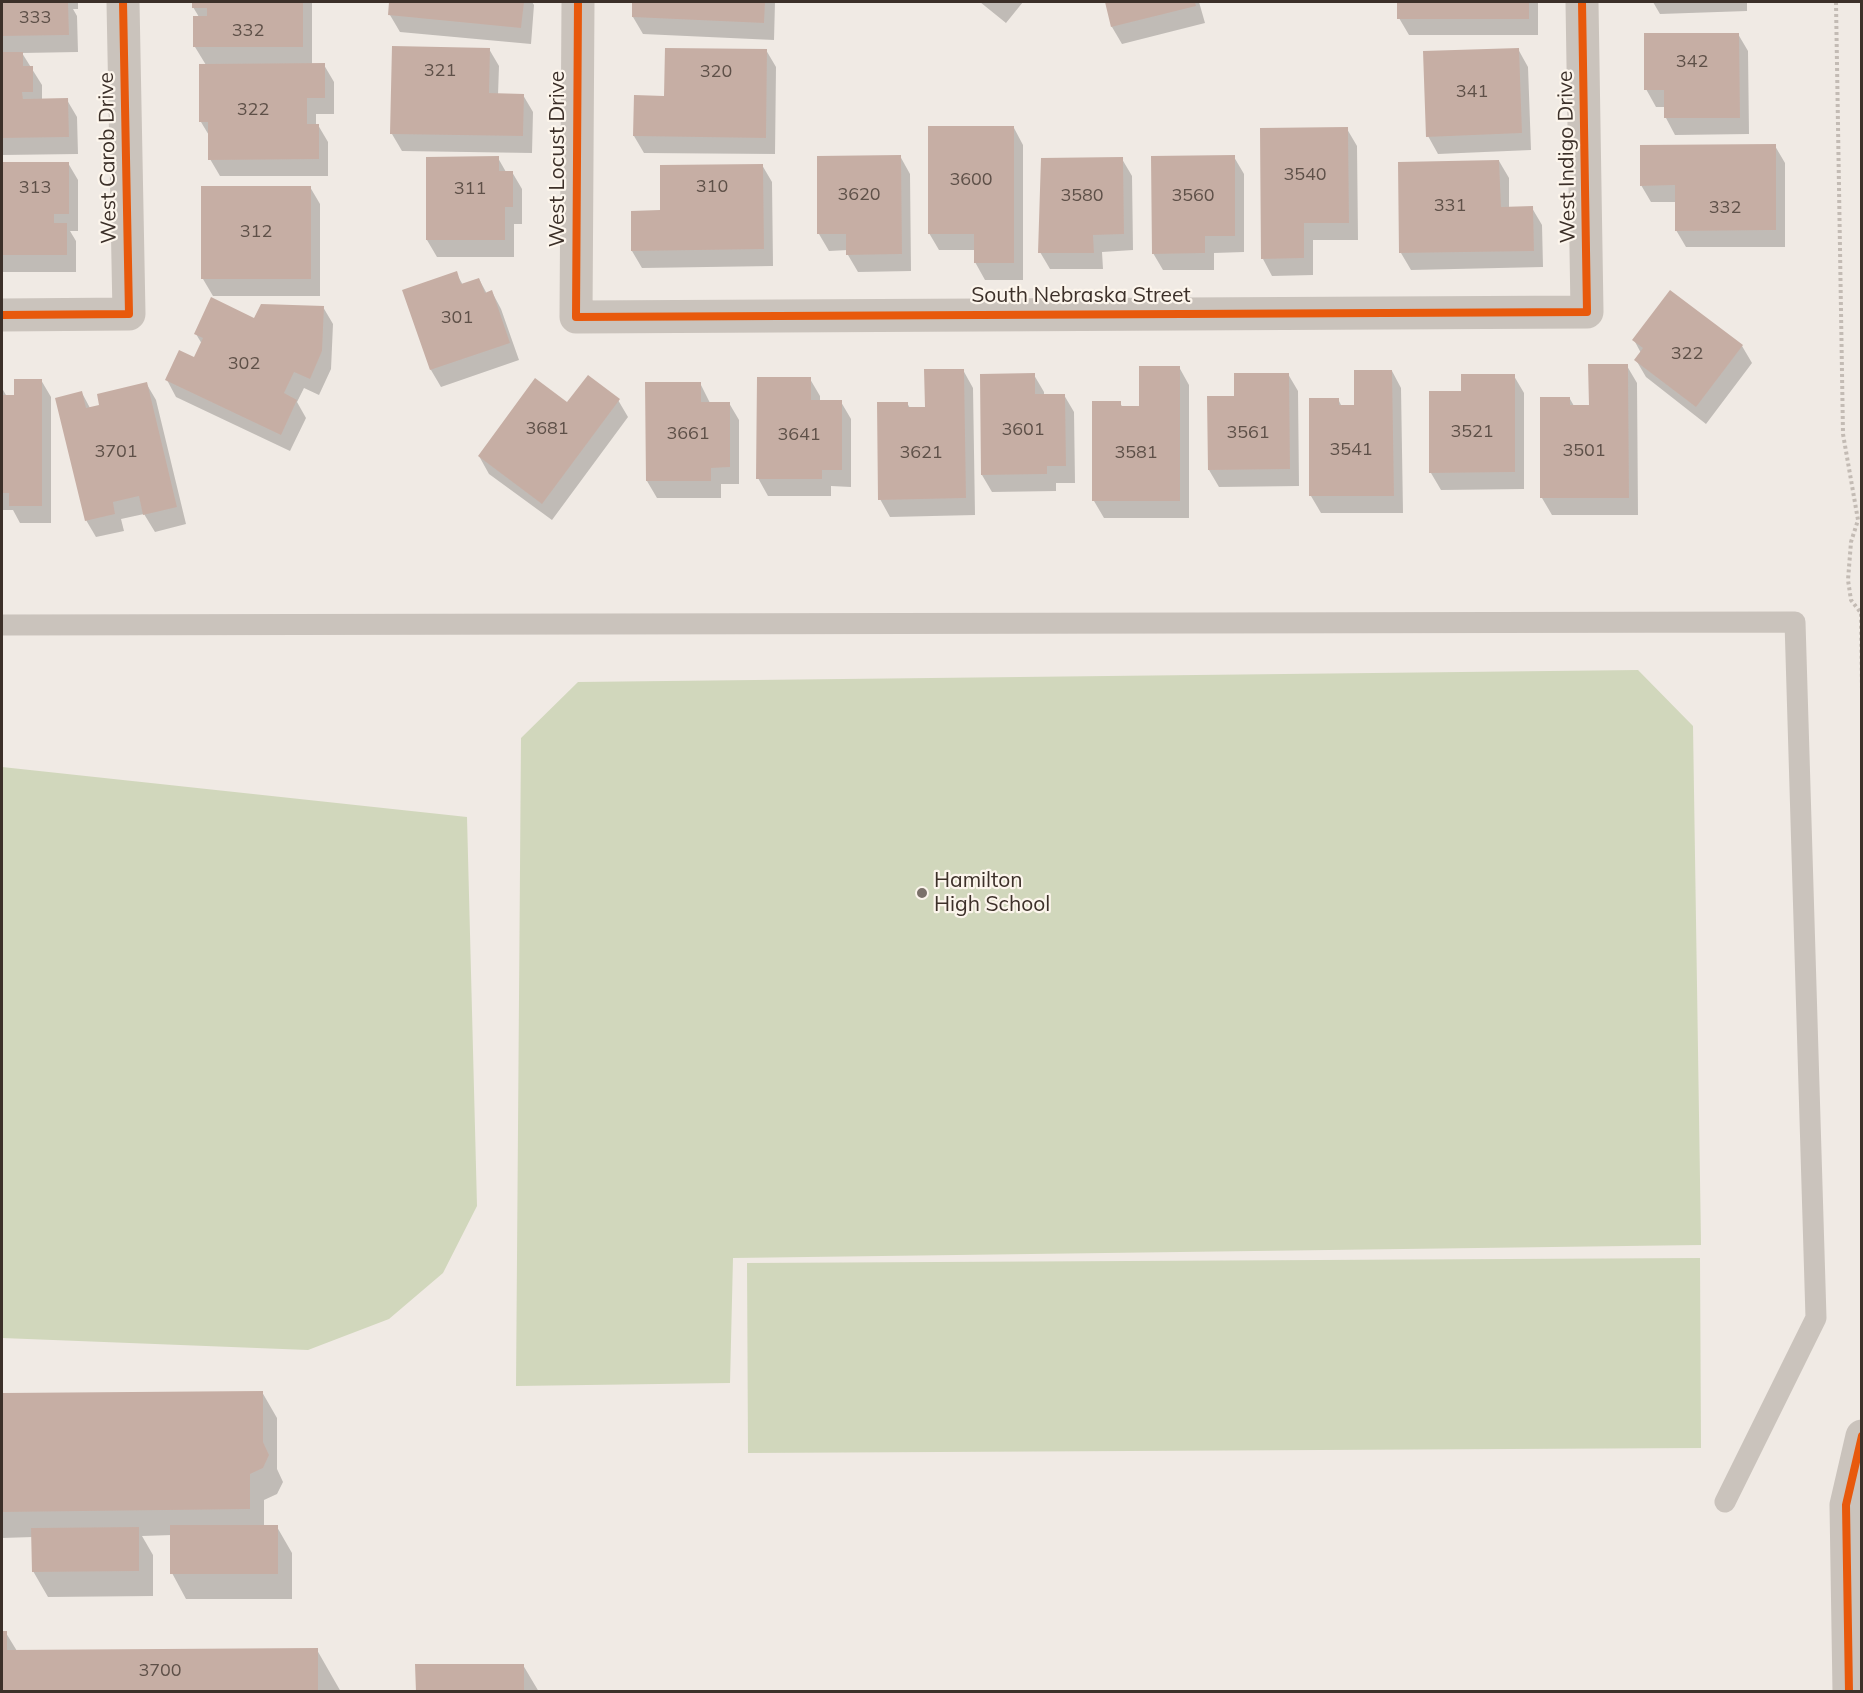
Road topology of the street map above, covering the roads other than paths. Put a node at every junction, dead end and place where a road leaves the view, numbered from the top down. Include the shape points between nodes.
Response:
1 (123, 2) edge
2 (578, 2) edge
3 (1582, 2) edge
4 (1587, 312) joint
5 (2, 315) edge
6 (576, 317) joint
7 (2, 625) edge
8 (1862, 1436) edge
9 (1725, 1502) dead end
10 (1849, 1692) edge

1 - 5 street, West Carob Drive via 129,314
2 - 6 street, West Locust Drive
3 - 4 street, West Indigo Drive
4 - 6 street, South Nebraska Street
7 - 9 lane via 1796,622 1816,1318
8 - 10 street via 1846,1505

